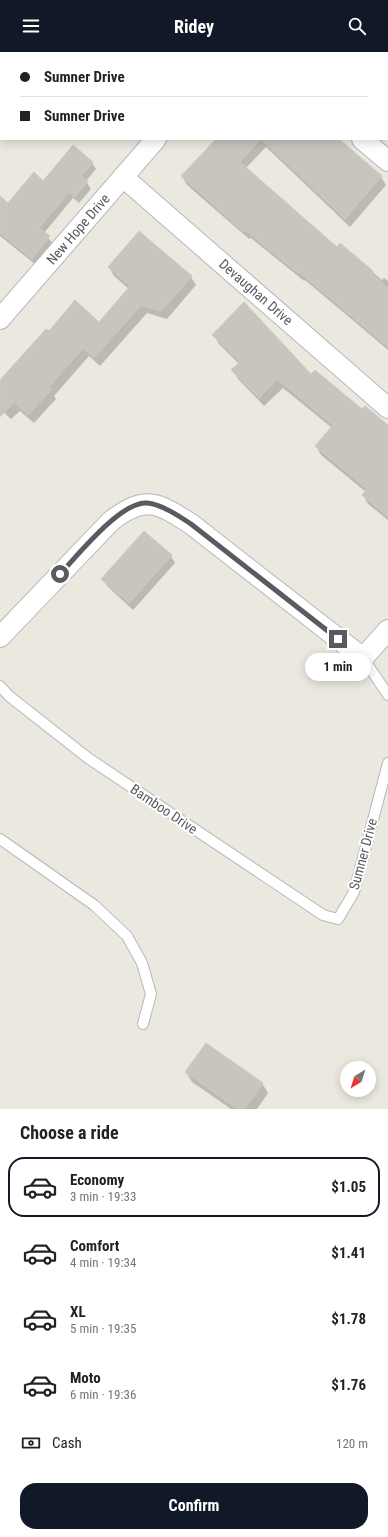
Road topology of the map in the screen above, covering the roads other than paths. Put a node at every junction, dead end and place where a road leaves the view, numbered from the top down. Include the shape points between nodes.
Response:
1 (155, 140) edge
2 (363, 140) edge
3 (388, 161) edge
4 (123, 177) junction
5 (0, 319) edge
6 (388, 408) edge
7 (388, 630) edge
8 (0, 637) edge
9 (363, 658) junction
10 (0, 686) edge
11 (388, 695) edge
12 (388, 763) edge
13 (0, 839) edge
14 (338, 919) joint
15 (143, 1024) dead end

1 - 4 street, New Hope Drive
2 - 3 street
4 - 5 street, New Hope Drive
4 - 6 street, Devaughan Drive
7 - 9 street
8 - 9 street via 111,521 126,509 146,503 171,511 191,524
9 - 11 lane
10 - 14 lane, Bamboo Drive via 9,696 88,758 323,915
12 - 14 lane, Sumner Drive via 354,892
13 - 15 lane via 94,905 127,936 142,964 151,994

